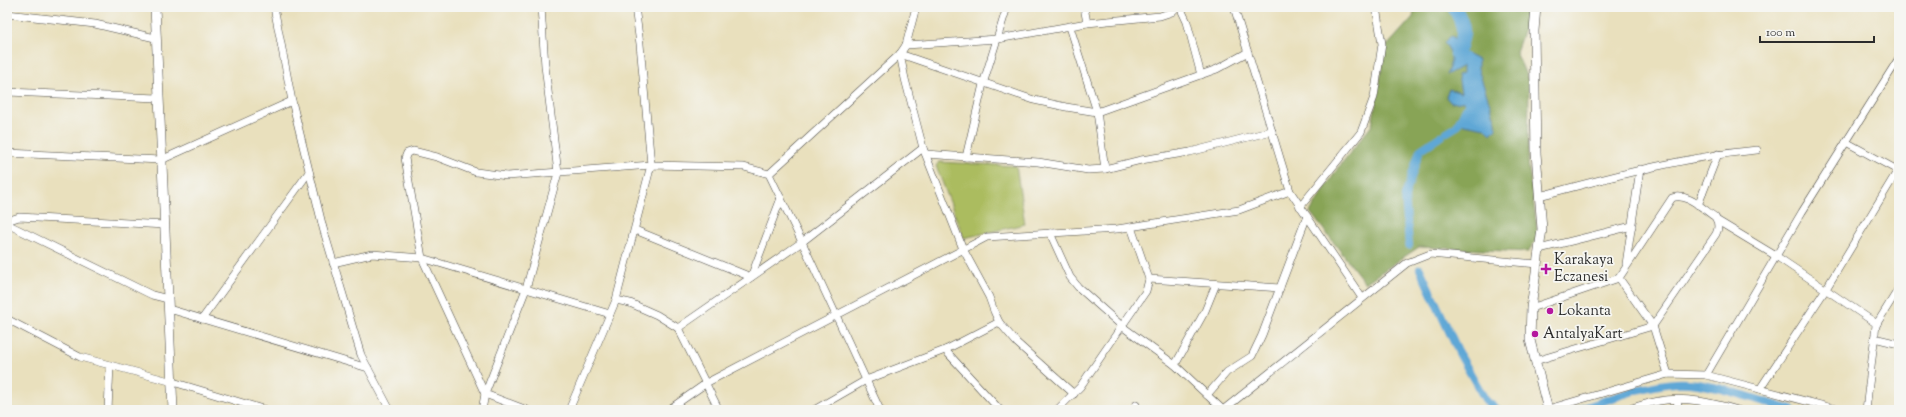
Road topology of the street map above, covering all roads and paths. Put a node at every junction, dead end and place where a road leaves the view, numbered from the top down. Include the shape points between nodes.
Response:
1 (154, 7) edge
2 (274, 7) edge
3 (541, 7) edge
4 (635, 7) edge
5 (916, 7) edge
6 (1007, 7) edge
7 (1084, 7) edge
8 (1177, 7) edge
9 (1180, 7) edge
10 (1234, 7) edge
11 (1376, 7) edge
12 (1536, 7) edge
13 (7, 14) edge
14 (1087, 23) junction
15 (1070, 27) junction
16 (155, 38) junction
17 (998, 39) junction
18 (906, 45) junction
19 (1248, 52) junction
20 (900, 54) junction
21 (1899, 58) edge
22 (1201, 75) junction
23 (983, 84) junction
24 (7, 92) edge
25 (158, 98) junction
26 (292, 101) junction
27 (1097, 112) junction
28 (1272, 131) junction
29 (1846, 142) junction
30 (1757, 150) dead end
31 (924, 151) junction
32 (7, 153) edge
33 (1718, 154) junction
34 (966, 157) junction
35 (161, 160) junction
36 (651, 165) junction
37 (1105, 169) junction
38 (1640, 169) junction
39 (1898, 171) edge
40 (309, 172) junction
41 (558, 173) junction
42 (769, 174) junction
43 (1290, 191) junction
44 (1539, 196) junction
45 (781, 198) junction
46 (1698, 205) junction
47 (1300, 207) junction
48 (1307, 216) junction
49 (7, 221) edge
50 (1718, 221) junction
51 (7, 224) edge
52 (164, 225) junction
53 (1632, 226) junction
54 (1131, 227) junction
55 (635, 230) junction
56 (1050, 233) junction
57 (802, 242) junction
58 (963, 249) junction
59 (1540, 249) junction
60 (1776, 256) junction
61 (422, 258) junction
62 (334, 263) junction
63 (1537, 264) junction
64 (1626, 267) junction
65 (751, 277) junction
66 (1619, 278) junction
67 (1149, 279) junction
68 (1216, 284) junction
69 (1280, 288) junction
70 (1899, 288) edge
71 (526, 289) junction
72 (1826, 289) junction
73 (1362, 298) junction
74 (168, 299) junction
75 (616, 300) junction
76 (1531, 308) junction
77 (169, 309) junction
78 (610, 314) junction
79 (836, 316) junction
80 (7, 319) edge
81 (202, 319) junction
82 (999, 322) junction
83 (1877, 324) junction
84 (1123, 326) junction
85 (1654, 326) junction
86 (678, 328) junction
87 (1874, 338) junction
88 (1899, 344) edge
89 (945, 350) junction
90 (1535, 361) junction
91 (110, 365) junction
92 (1175, 365) junction
93 (368, 368) junction
94 (1668, 374) junction
95 (1706, 375) junction
96 (866, 380) junction
97 (172, 382) junction
98 (706, 383) junction
99 (1760, 389) junction
100 (485, 394) junction
101 (1074, 394) junction
102 (1208, 395) junction
103 (1677, 400) junction
104 (108, 410) edge
105 (173, 410) edge
106 (266, 410) edge
107 (390, 410) edge
108 (482, 410) edge
109 (527, 410) edge
110 (569, 410) edge
111 (668, 410) edge
112 (719, 410) edge
113 (814, 410) edge
114 (880, 410) edge
115 (1000, 410) edge
116 (1057, 410) edge
117 (1223, 410) edge
118 (1548, 410) edge
119 (1625, 410) edge
120 (1679, 410) edge
121 (1738, 410) edge
122 (1840, 410) edge
123 (1866, 410) edge

1 - 16 street
2 - 26 street
3 - 41 street via 545,66
4 - 36 street
5 - 18 street
6 - 17 street
7 - 14 street
8 - 14 street via 1172,12 1160,16
9 - 22 street
10 - 19 street
11 - 47 street via 1382,44 1374,97 1361,132
12 - 44 street via 1534,31
13 - 16 street via 95,24
14 - 15 street
15 - 17 street
15 - 27 street
16 - 25 street
17 - 18 street
17 - 23 street
18 - 20 street
19 - 22 street
19 - 28 street
20 - 23 street
20 - 31 street via 904,79
20 - 42 street
21 - 29 street
22 - 27 street
23 - 27 street via 1034,100
23 - 34 street
24 - 25 street
25 - 35 street
26 - 35 street
26 - 40 street
27 - 37 street
28 - 37 street via 1190,152
28 - 43 street
29 - 39 street
29 - 60 street
30 - 33 street
31 - 34 street
31 - 57 street
31 - 58 street
32 - 35 street
33 - 38 street
33 - 46 street
34 - 37 street via 1038,162 1088,170
35 - 52 street
36 - 41 street
36 - 42 street via 744,167
36 - 55 street
38 - 44 street
38 - 53 street
39 - 72 street
40 - 62 street
40 - 81 street
41 - 61 street via 507,176 476,172 437,157 413,151 407,153 405,158
41 - 71 street
42 - 45 street
43 - 47 street
43 - 54 street via 1238,210
44 - 59 street via 1542,229
45 - 57 street
45 - 65 street
46 - 50 street
46 - 64 street via 1682,196 1672,198
47 - 48 street
48 - 69 street
48 - 73 street
49 - 52 street via 19,217
50 - 60 street
50 - 85 street via 1716,234
51 - 74 street via 152,295
52 - 74 street
53 - 59 street
53 - 64 street
54 - 56 street
54 - 67 street
55 - 65 street
55 - 75 street
56 - 58 street via 987,237
56 - 84 street via 1070,277
57 - 65 street
57 - 79 street
58 - 79 street
58 - 82 street via 990,297
59 - 63 street
60 - 72 street
60 - 95 street
61 - 62 street via 372,254
61 - 71 street
61 - 100 street
62 - 93 street via 361,355
63 - 73 street via 1430,254 1407,263
63 - 76 street
64 - 66 street
65 - 86 street
66 - 76 street
66 - 85 street
67 - 68 street
67 - 84 street via 1146,291
68 - 69 street
68 - 92 street via 1205,311
69 - 102 street via 1252,356 1227,372
70 - 83 street
71 - 78 street
71 - 100 street
72 - 83 street
72 - 99 street
73 - 117 street
74 - 77 street
75 - 78 street
75 - 86 street via 650,312
76 - 90 street via 1530,340
77 - 81 street
77 - 97 street
78 - 110 street
79 - 96 street
79 - 98 street
80 - 91 street via 80,357
81 - 93 street
82 - 89 street
82 - 101 street via 1017,343
83 - 87 street
84 - 92 street
84 - 101 street
85 - 90 street
85 - 94 street
86 - 98 street
87 - 88 street
87 - 123 street
89 - 96 street
89 - 115 street
90 - 118 street
91 - 97 street
91 - 104 street
92 - 102 street
93 - 107 street
94 - 95 street
94 - 118 street
95 - 99 street
96 - 113 street
96 - 114 street
97 - 105 street
97 - 106 street
98 - 111 street
98 - 112 street
99 - 122 street
100 - 108 street
100 - 109 street
101 - 116 street
102 - 117 street
103 - 119 street via 1660,401
103 - 120 street
103 - 121 street via 1714,403

